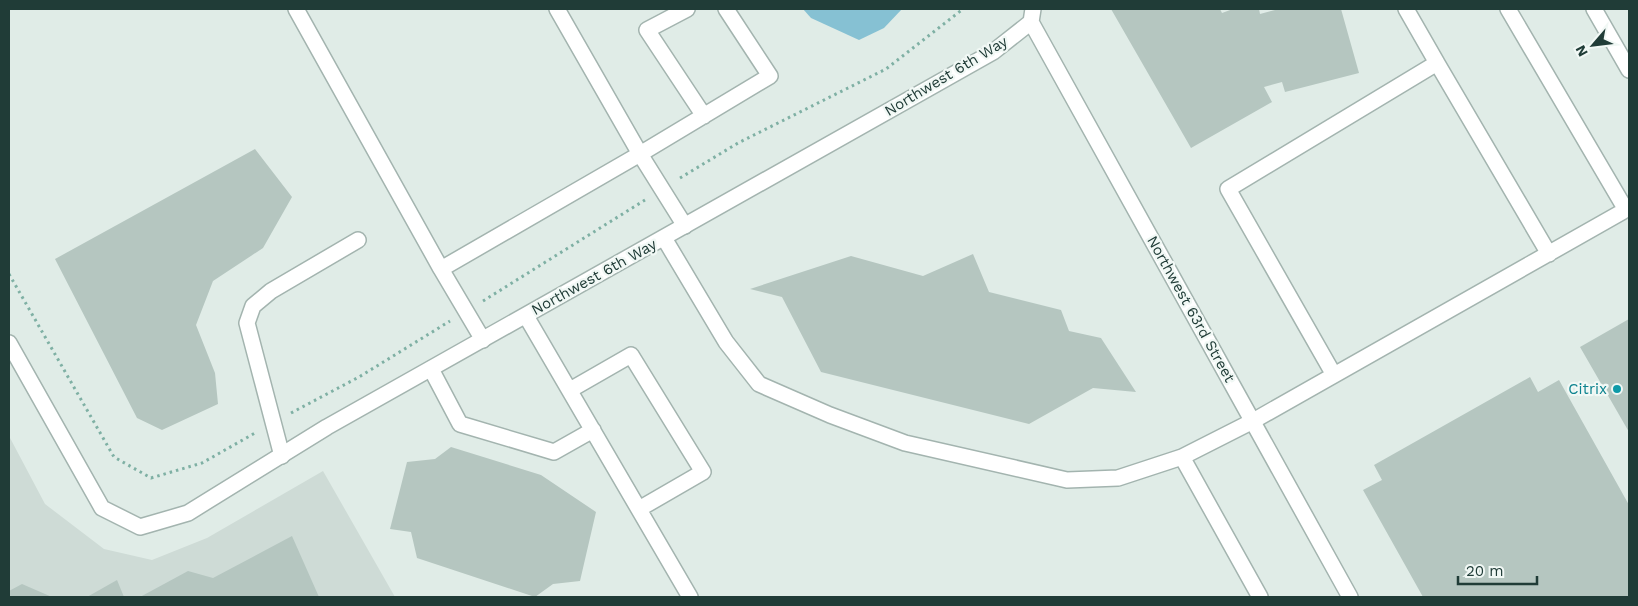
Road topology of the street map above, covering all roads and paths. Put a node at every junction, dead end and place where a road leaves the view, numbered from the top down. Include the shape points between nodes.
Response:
1 (296, 9) edge
2 (557, 9) edge
3 (687, 9) edge
4 (726, 9) edge
5 (1406, 9) edge
6 (1508, 9) edge
7 (1594, 9) edge
8 (1032, 15) edge
9 (1437, 63) junction
10 (1629, 70) edge
11 (704, 116) junction
12 (640, 154) junction
13 (1628, 209) edge
14 (685, 226) junction
15 (664, 238) junction
16 (358, 240) dead end
17 (1549, 254) junction
18 (442, 268) junction
19 (526, 316) junction
20 (483, 340) junction
21 (9, 343) edge
22 (431, 369) junction
23 (1334, 375) junction
24 (570, 390) junction
25 (1253, 421) junction
26 (593, 430) junction
27 (282, 456) junction
28 (1182, 457) junction
29 (639, 509) junction
30 (690, 597) edge
31 (1260, 597) edge
32 (1350, 597) edge

1 - 18 street
2 - 12 street
3 - 11 street via 647,30
4 - 11 street via 770,76
5 - 9 street
6 - 13 street
7 - 10 street
8 - 14 street, Northwest 6th Way via 993,52
8 - 25 street, Northwest 63rd Street
9 - 17 street
9 - 23 street via 1228,188
11 - 12 street
12 - 14 street
12 - 18 street
13 - 17 street
14 - 15 street, Northwest 6th Way
15 - 19 street, Northwest 6th Way
15 - 28 street via 726,342 759,384 830,415 905,443 1067,480 1118,478
16 - 27 street via 271,291 253,306 247,323
17 - 23 street
18 - 20 street
19 - 20 street, Northwest 6th Way
19 - 24 street
20 - 22 street, Northwest 6th Way
21 - 27 street, Northwest 6th Way via 102,508 140,527 188,513
22 - 26 street via 460,424 554,452
22 - 27 street, Northwest 6th Way
23 - 25 street
24 - 26 street
24 - 29 street via 631,355 703,472
25 - 28 street
25 - 32 street, Northwest 63rd Street
26 - 29 street
28 - 31 street
29 - 30 street

